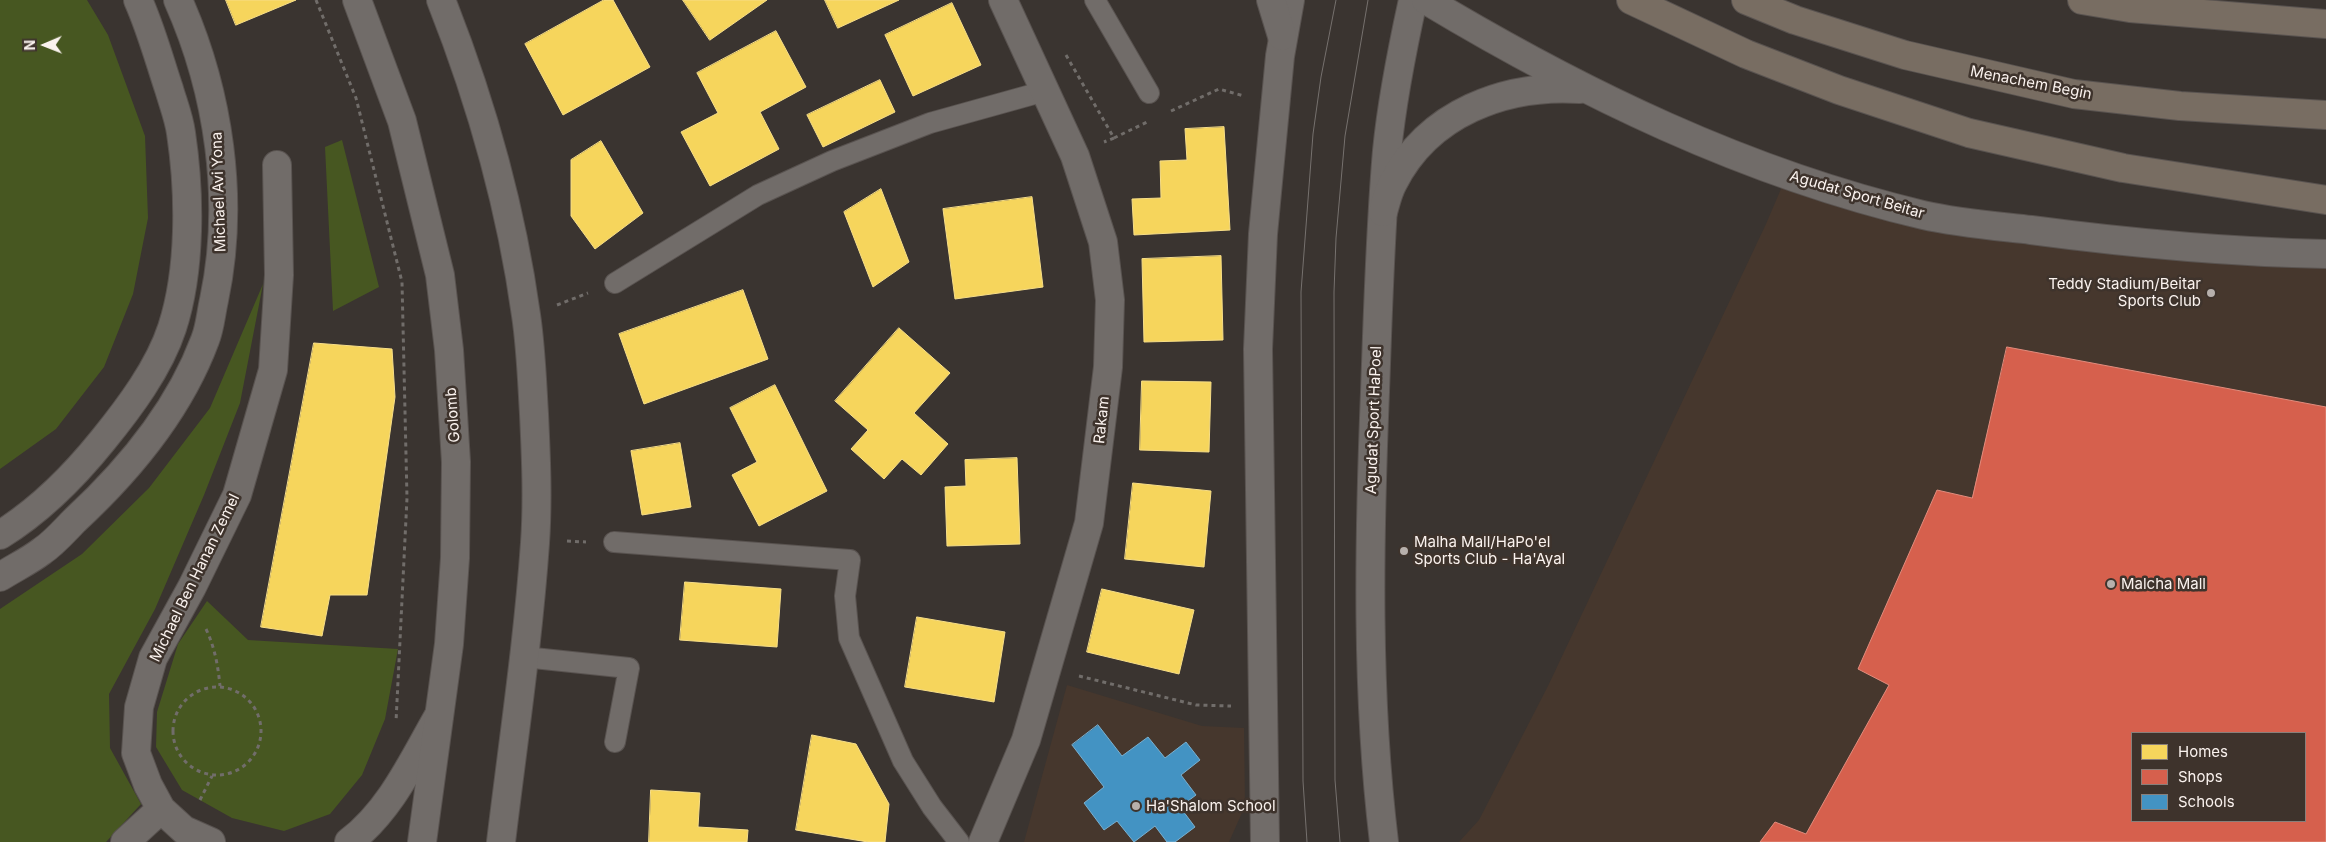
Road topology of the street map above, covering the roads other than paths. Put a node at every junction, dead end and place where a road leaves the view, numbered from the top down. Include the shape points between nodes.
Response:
1 (138, 0) edge
2 (178, 0) edge
3 (357, 0) edge
4 (441, 0) edge
5 (1004, 0) edge
6 (1095, 0) edge
7 (1271, 0) edge
8 (1290, 0) edge
9 (1413, 0) edge
10 (1426, 0) edge
11 (1631, 0) edge
12 (1746, 0) edge
13 (2082, 0) edge
14 (2326, 18) edge
15 (2292, 22) junction
16 (2326, 24) edge
17 (1282, 36) junction
18 (1045, 90) junction
19 (1584, 90) junction
20 (1150, 93) dead end
21 (2326, 116) edge
22 (277, 165) dead end
23 (2326, 200) edge
24 (1383, 212) junction
25 (2326, 254) edge
26 (615, 283) road end
27 (0, 534) edge
28 (614, 542) road end
29 (0, 577) edge
30 (524, 657) junction
31 (439, 715) junction
32 (615, 742) dead end
33 (161, 809) junction
34 (124, 842) edge
35 (211, 842) edge
36 (349, 842) edge
37 (422, 842) edge
38 (501, 842) edge
39 (959, 842) edge
40 (983, 842) edge
41 (1265, 842) edge
42 (1384, 842) edge

1 - 27 street via 154,37 181,131 186,190 185,263 172,328 149,375 85,463 24,520
2 - 29 street, Michael Avi Yona via 203,64 212,102 222,186 221,264 206,340 179,393 152,435 110,488 43,551
3 - 31 street, Golomb via 402,121 440,275 446,322 456,462 455,558 449,644
4 - 30 street via 493,154 517,255 526,316 536,460 535,541
5 - 18 street, Rakam
6 - 20 lane
7 - 17 street
8 - 17 street
9 - 24 street, Agudat Sport HaPoel via 1393,102
10 - 19 street, Agudat Sport Beitar
11 - 23 highway via 1746,54 1839,90 1969,133 2123,168
12 - 21 highway, Menachem Begin via 1794,20 1905,55 2074,94 2180,106
13 - 15 highway via 2130,8
14 - 15 highway
15 - 16 highway
17 - 41 street via 1263,234 1258,349
18 - 26 lane via 930,123 832,161 758,195
18 - 40 street, Rakam via 1075,156 1103,242 1110,300 1108,366 1089,523 1026,740
19 - 24 street via 1536,90 1485,102 1458,114 1419,143 1392,184
19 - 25 street, Agudat Sport Beitar via 1787,175 1925,216 2112,241
22 - 33 street, Michael Ben Hanan Zemel via 279,275 272,370 237,495 153,658 139,707 136,753
24 - 42 street, Agudat Sport HaPoel via 1372,463 1371,624
28 - 39 lane via 850,560 844,596 849,638 903,761
30 - 32 lane via 629,668
30 - 38 street
31 - 36 street via 392,797 365,830
31 - 37 street, Golomb
33 - 34 street
33 - 35 street, Michael Ben Hanan Zemel via 184,830

